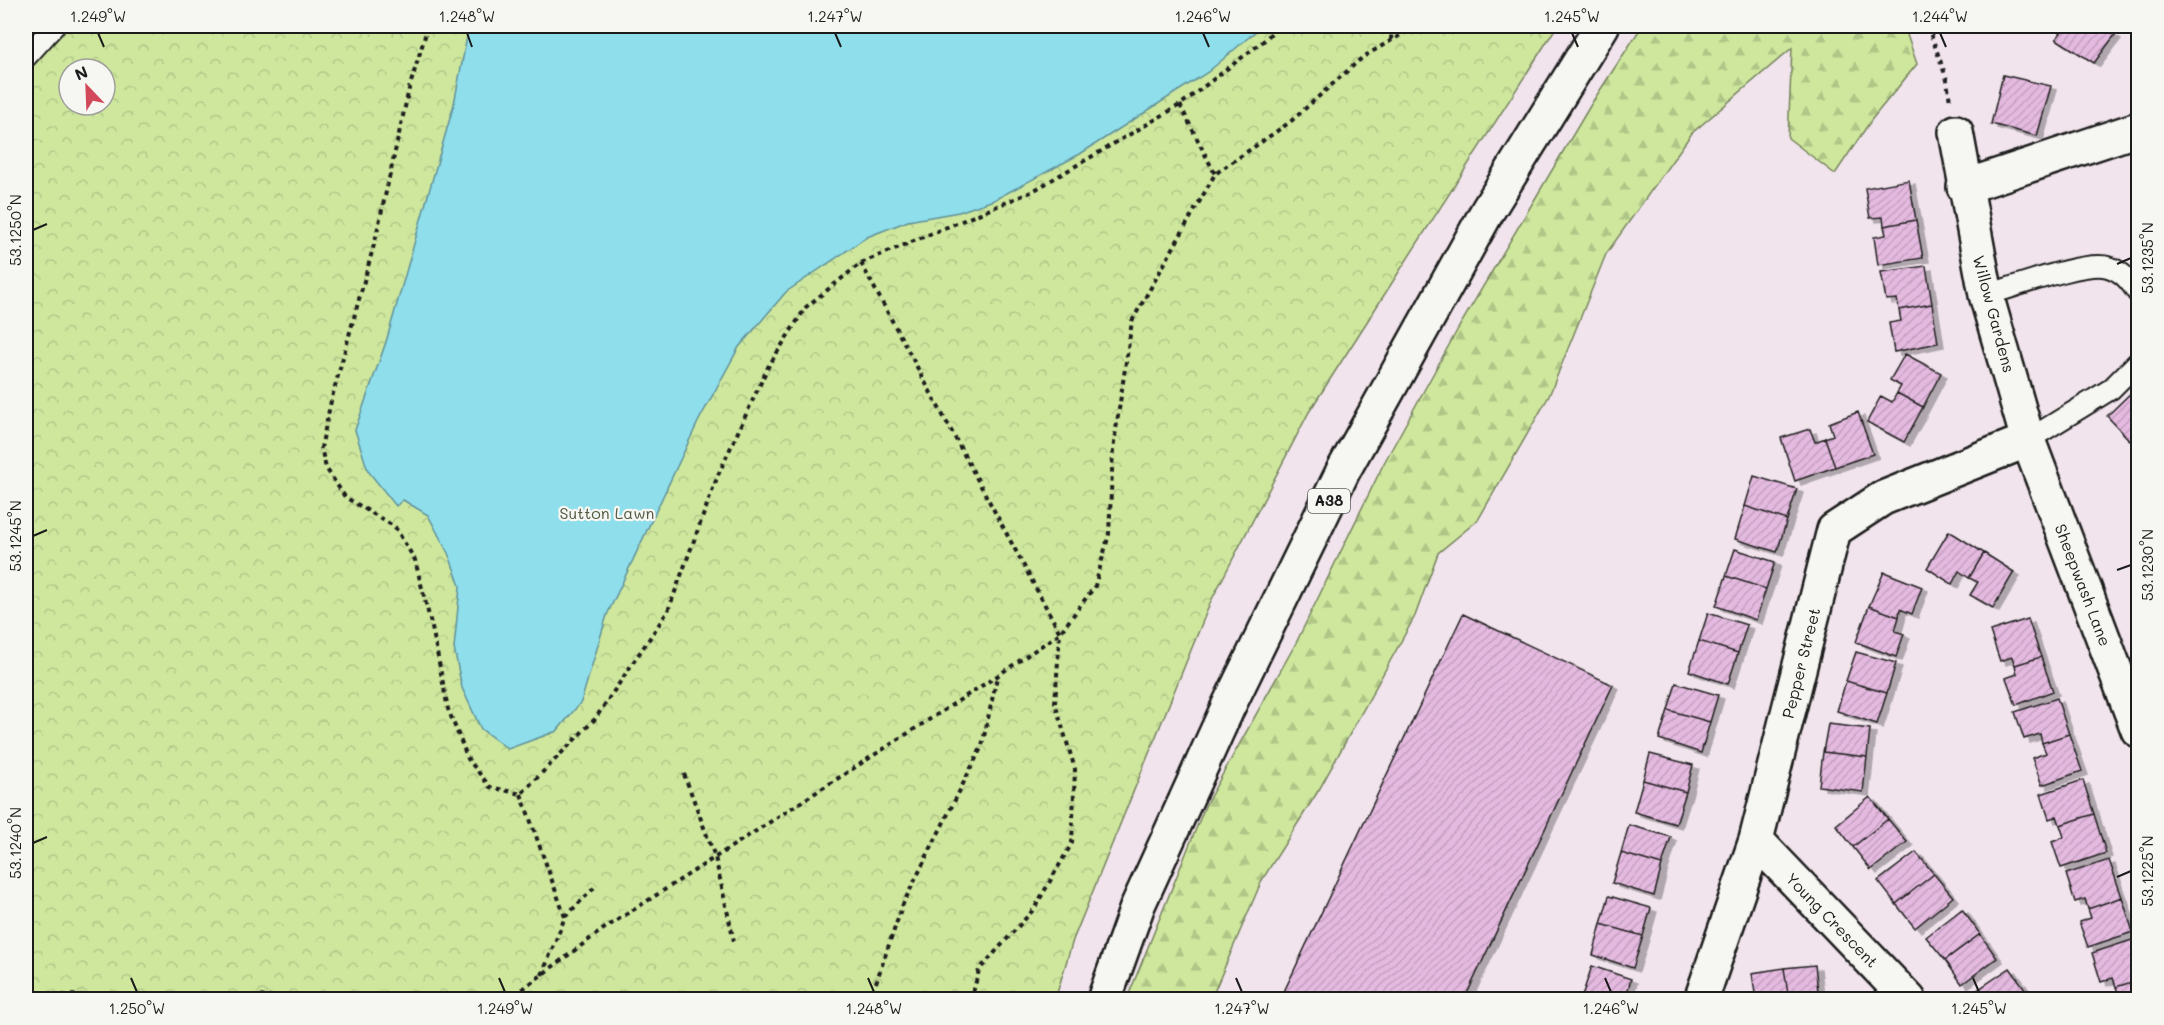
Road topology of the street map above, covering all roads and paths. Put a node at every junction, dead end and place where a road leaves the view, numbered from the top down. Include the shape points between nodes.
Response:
1 (54, 26) edge
2 (428, 26) edge
3 (1277, 26) edge
4 (1392, 26) edge
5 (1416, 26) edge
6 (1602, 26) edge
7 (1928, 26) edge
8 (1391, 40) junction
9 (26, 57) edge
10 (1180, 105) junction
11 (2139, 129) edge
12 (1956, 132) joint
13 (1215, 174) junction
14 (1964, 187) junction
15 (861, 263) junction
16 (2133, 271) edge
17 (2139, 293) edge
18 (1986, 295) junction
19 (2139, 362) edge
20 (2028, 440) junction
21 (1060, 633) junction
22 (997, 676) junction
23 (2139, 730) edge
24 (684, 774) dead end
25 (521, 794) junction
26 (1756, 840) junction
27 (715, 857) junction
28 (597, 885) dead end
29 (565, 917) junction
30 (734, 941) dead end
31 (542, 976) junction
32 (26, 995) edge
33 (329, 998) edge
34 (335, 999) edge
35 (508, 999) edge
36 (870, 999) edge
37 (971, 999) edge
38 (1104, 999) edge
39 (1701, 999) edge
40 (1909, 999) edge

1 - 9 lane
2 - 25 path via 321,448 326,468 345,497 394,527 415,560 448,709 468,759 490,787
3 - 10 path via 1266,39
4 - 8 path
5 - 8 path
6 - 38 main road, A38 via 1488,210 1343,471 1228,707 1138,905
7 - 12 path via 1947,80
8 - 13 path via 1363,57 1290,122
10 - 13 path
10 - 15 path via 1030,192
11 - 14 main road
12 - 14 main road, Willow Gardens
13 - 21 path via 1132,321 1113,450 1109,534 1095,586
14 - 18 main road, Willow Gardens
15 - 21 path
15 - 25 path via 806,307 768,367 718,475 668,611 595,719
16 - 17 lane
16 - 18 lane via 2107,266 2078,268
18 - 20 main road, Willow Gardens
19 - 20 lane via 2111,389
20 - 23 main road, Sheepwash Lane
20 - 26 main road, Pepper Street via 1883,498 1834,530
21 - 22 path
21 - 37 path via 1055,703 1075,769 1072,843 1034,909 979,970
22 - 27 path
22 - 36 path via 982,746 903,904
24 - 27 path
25 - 29 path
26 - 39 main road, Pepper Street
26 - 40 main road, Young Crescent
27 - 30 path
27 - 31 path via 602,930
28 - 29 path
29 - 31 path
31 - 35 path
32 - 33 path
33 - 34 path

